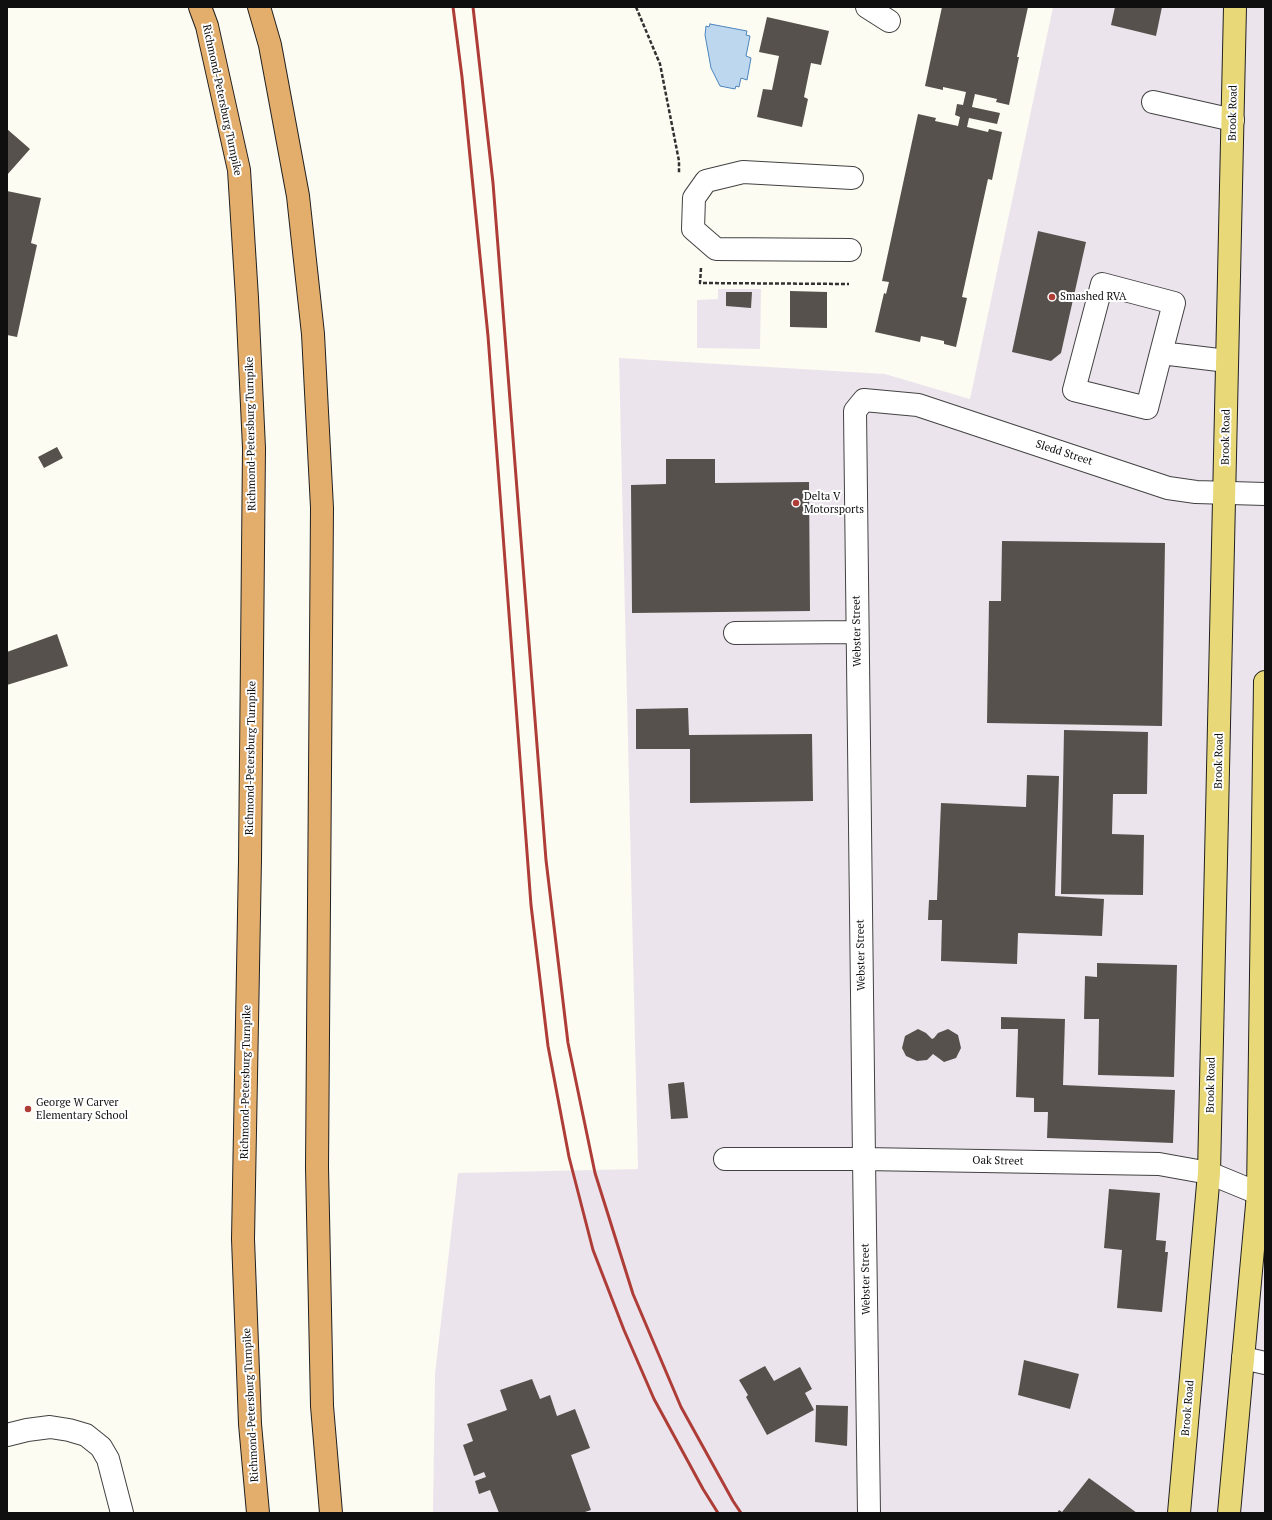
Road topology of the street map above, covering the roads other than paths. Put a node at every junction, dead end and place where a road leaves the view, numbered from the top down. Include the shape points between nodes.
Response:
1 (200, 7) edge
2 (259, 7) edge
3 (867, 7) edge
4 (1235, 7) edge
5 (888, 21) dead end
6 (1153, 102) dead end
7 (1233, 120) junction
8 (852, 178) dead end
9 (850, 250) dead end
10 (1161, 354) junction
11 (1227, 361) junction
12 (864, 400) joint
13 (1224, 493) junction
14 (1265, 494) edge
15 (857, 632) junction
16 (735, 633) dead end
17 (1265, 682) edge
18 (725, 1159) dead end
19 (864, 1159) junction
20 (1209, 1173) junction
21 (1261, 1195) edge
22 (1243, 1358) junction
23 (1265, 1363) edge
24 (7, 1435) edge
25 (122, 1513) edge
26 (258, 1513) edge
27 (331, 1513) edge
28 (870, 1513) edge
29 (1179, 1513) edge
30 (1230, 1513) edge

1 - 26 highway, Richmond-Petersburg Turnpike via 207,26 239,170 253,424 250,860 243,1239 250,1424
2 - 27 highway via 270,45 298,196 313,334 322,508 317,1167 322,1406
3 - 5 street
4 - 7 main road, Brook Road
6 - 7 street
7 - 11 main road, Brook Road
8 - 9 street via 743,172 706,181 694,198 693,229 716,249
10 - 10 street via 1147,408 1074,390 1102,284 1174,303
10 - 11 street
11 - 13 main road, Brook Road
12 - 13 street, Sledd Street via 918,405 1168,488
12 - 15 street, Webster Street via 855,410
13 - 14 street, Sledd Street
13 - 20 main road, Brook Road
15 - 16 street
15 - 19 street, Webster Street
17 - 21 main road
18 - 19 street, Oak Street
19 - 20 street, Oak Street via 1159,1164
19 - 28 street, Webster Street
20 - 21 street, Oak Street
20 - 29 main road, Brook Road
21 - 22 main road
22 - 23 street
22 - 30 main road
24 - 25 street via 50,1427 86,1435 101,1447 108,1458

